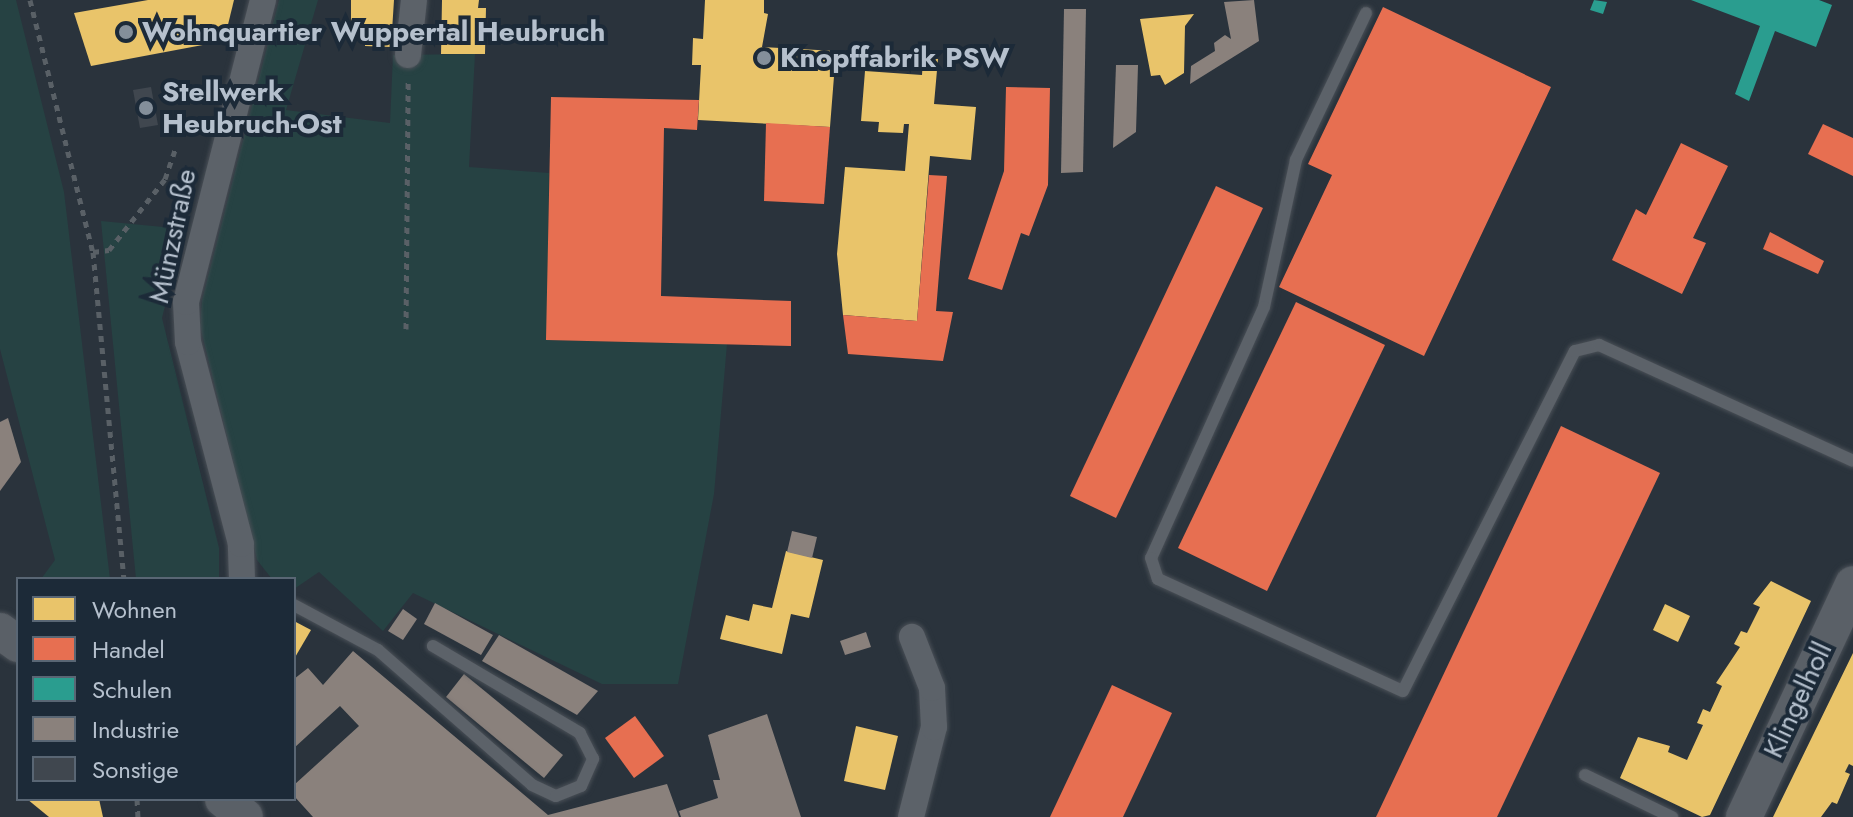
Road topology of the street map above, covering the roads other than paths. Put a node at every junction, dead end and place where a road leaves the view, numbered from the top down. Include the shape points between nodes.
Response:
1 (263, 0) edge
2 (414, 0) edge
3 (1366, 13) dead end
4 (408, 55) road end
5 (1853, 461) edge
6 (242, 577) edge
7 (1853, 584) edge
8 (296, 606) edge
9 (912, 637) dead end
10 (433, 646) dead end
11 (1585, 775) dead end
12 (225, 801) edge
13 (245, 817) edge
14 (911, 817) edge
15 (1672, 817) edge
16 (1744, 817) edge

1 - 6 street, Münzstraße via 186,302 188,342 241,544
2 - 4 street
3 - 5 lane via 1296,160 1264,307 1151,558 1158,579 1403,691 1575,351 1599,345
7 - 16 street, Klingelholl
8 - 10 lane via 378,650 532,785 556,796 581,786 593,759 580,733
9 - 14 street via 932,688 934,727
11 - 15 lane
12 - 13 street

